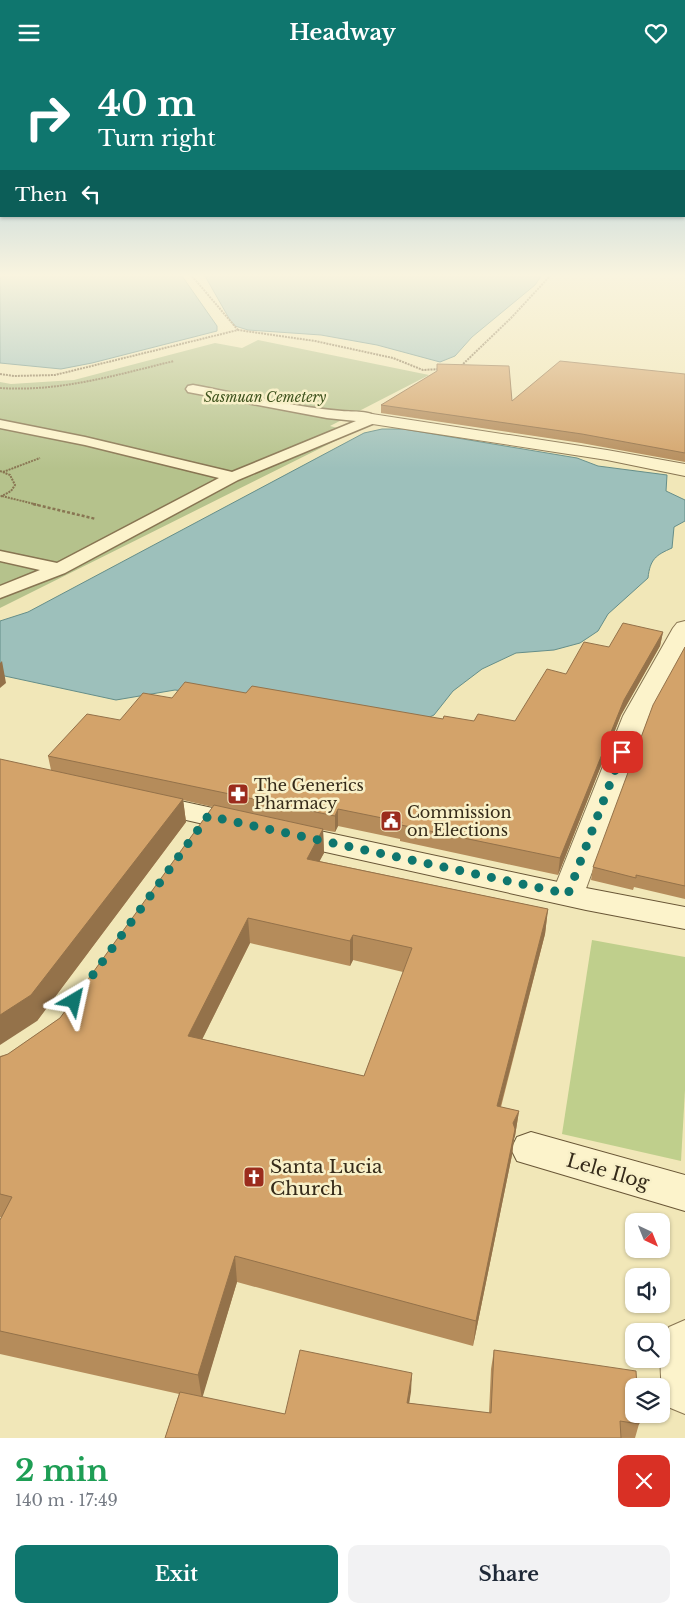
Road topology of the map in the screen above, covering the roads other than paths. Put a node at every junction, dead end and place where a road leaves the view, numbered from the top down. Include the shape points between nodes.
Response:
1 (193, 389) dead end
2 (372, 419) junction
3 (0, 424) edge
4 (685, 470) edge
5 (233, 477) junction
6 (0, 556) edge
7 (59, 569) junction
8 (0, 592) edge
9 (685, 628) edge
10 (123, 798) edge
11 (568, 894) junction
12 (685, 918) edge
13 (531, 1149) dead end
14 (685, 1193) edge
15 (685, 1343) edge
16 (685, 1389) edge

1 - 2 lane via 327,414
2 - 4 street via 598,453
2 - 5 lane
3 - 5 lane
5 - 7 lane
6 - 7 lane
7 - 8 lane
9 - 11 street via 636,716
10 - 11 street via 199,828
11 - 12 street
13 - 14 street, Lele Ilog
15 - 16 street

